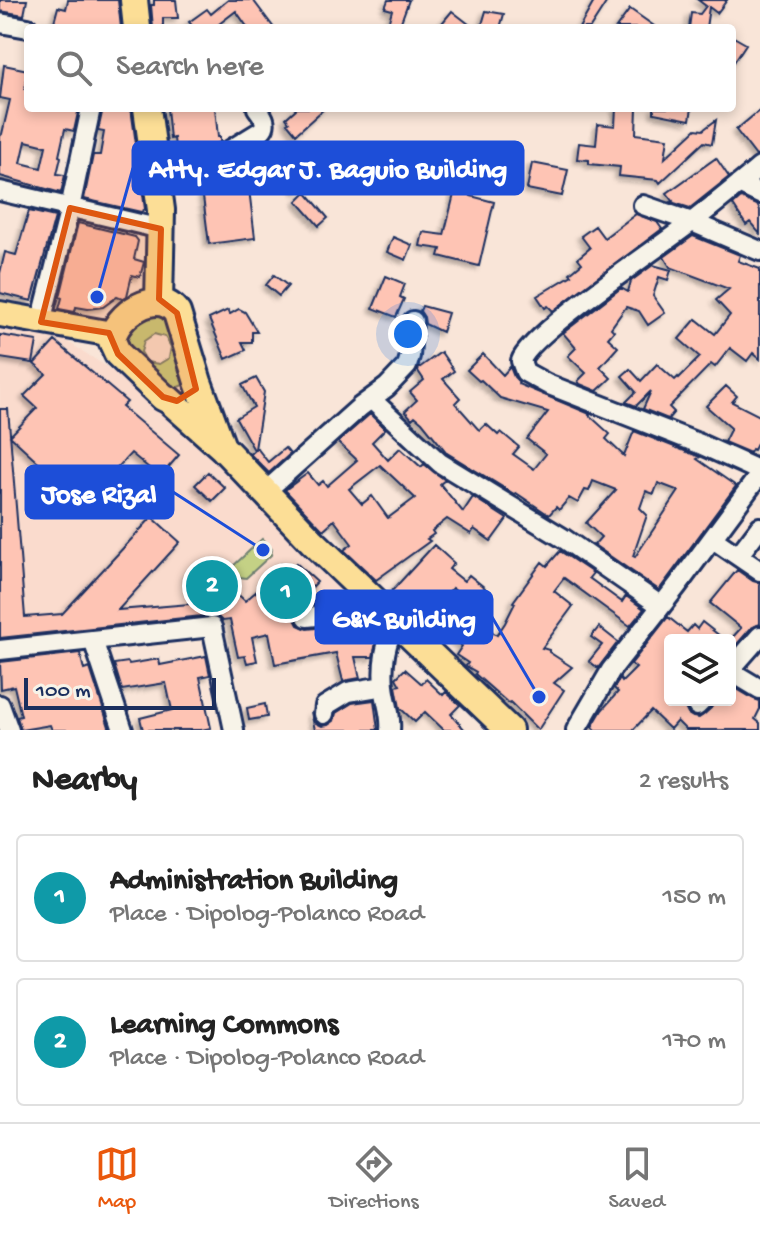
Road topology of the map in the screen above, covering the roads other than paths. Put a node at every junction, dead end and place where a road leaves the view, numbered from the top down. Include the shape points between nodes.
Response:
1 (134, 0) edge
2 (0, 23) edge
3 (137, 24) edge
4 (24, 27) edge
5 (90, 112) edge
6 (148, 112) edge
7 (260, 112) edge
8 (760, 167) edge
9 (739, 184) junction
10 (159, 190) junction
11 (0, 191) edge
12 (760, 194) edge
13 (643, 205) dead end
14 (70, 208) junction
15 (692, 222) junction
16 (161, 229) junction
17 (760, 251) edge
18 (159, 302) junction
19 (0, 314) edge
20 (413, 321) dead end
21 (41, 322) junction
22 (112, 334) junction
23 (198, 382) junction
24 (371, 399) junction
25 (169, 400) junction
26 (222, 447) junction
27 (760, 472) edge
28 (265, 492) junction
29 (760, 527) edge
30 (713, 539) junction
31 (738, 556) junction
32 (760, 571) edge
33 (661, 606) junction
34 (389, 616) junction
35 (307, 617) dead end
36 (760, 636) edge
37 (93, 640) junction
38 (0, 650) edge
39 (736, 664) edge
40 (736, 675) edge
41 (384, 686) junction
42 (760, 689) edge
43 (0, 705) edge
44 (324, 714) dead end
45 (9, 730) edge
46 (123, 730) edge
47 (234, 730) edge
48 (390, 730) edge
49 (509, 730) edge
50 (576, 730) edge

1 - 3 highway
2 - 4 street
5 - 14 street
6 - 10 highway
7 - 10 street via 265,120 261,131
8 - 9 street
9 - 12 street
9 - 15 street
10 - 16 highway
11 - 14 street
13 - 15 street
14 - 16 street
14 - 21 street
15 - 17 street
15 - 27 street via 527,349 522,368 547,384
16 - 18 highway
18 - 22 highway via 141,306
18 - 23 highway via 177,313
19 - 21 main road
20 - 24 street via 407,366
21 - 22 main road
22 - 25 highway via 118,354
23 - 25 highway via 184,399
23 - 26 highway
24 - 28 street
24 - 33 street via 440,463
25 - 26 highway
26 - 28 highway
27 - 30 street
28 - 34 highway
29 - 31 street
30 - 31 street
30 - 33 street
31 - 32 street
33 - 50 street via 611,670
34 - 35 street
34 - 41 street
34 - 49 highway
36 - 39 street
37 - 38 street
37 - 46 street
37 - 47 street via 212,627
40 - 42 street
41 - 44 street via 348,692 325,706
41 - 48 street
43 - 45 street

